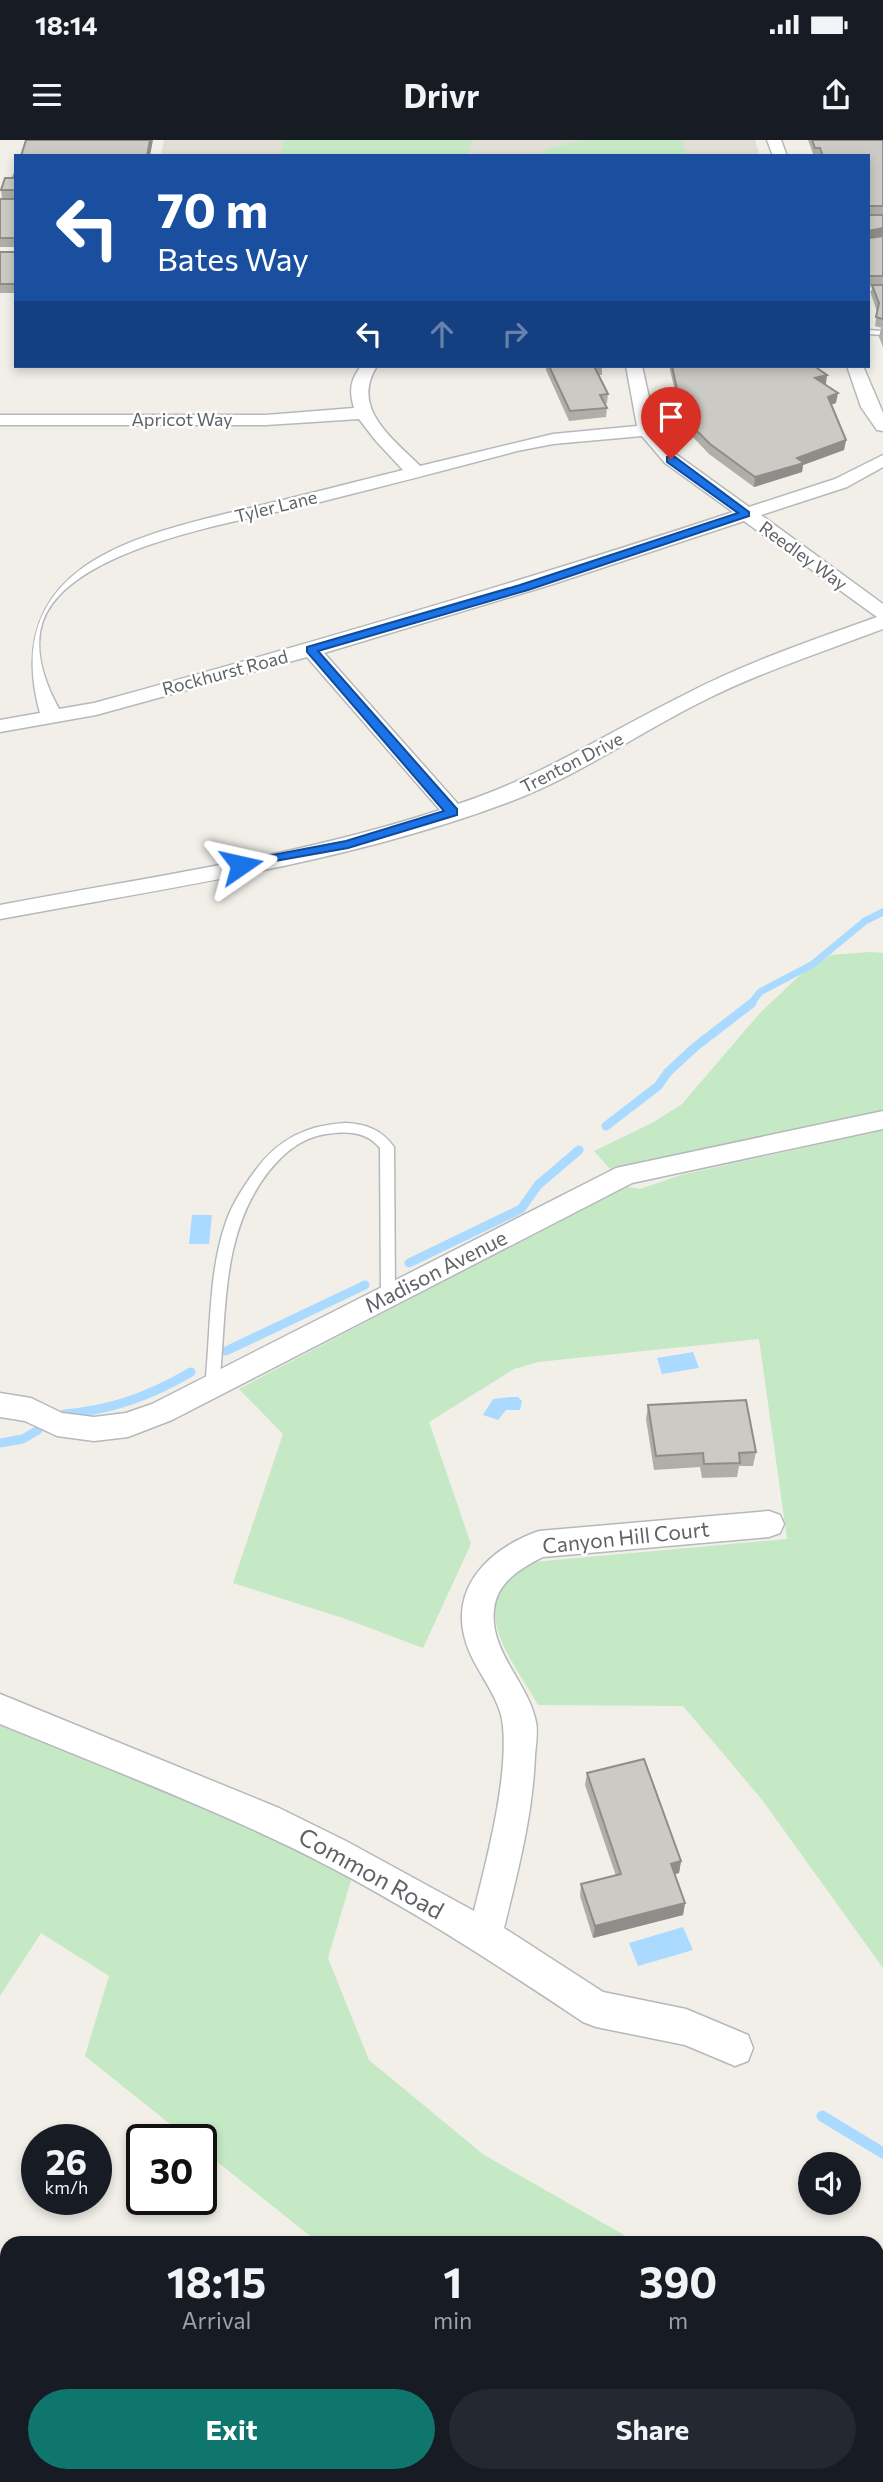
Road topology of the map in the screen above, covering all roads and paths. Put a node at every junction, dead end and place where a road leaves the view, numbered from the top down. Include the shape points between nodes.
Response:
1 (367, 368) edge
2 (634, 368) edge
3 (856, 368) edge
4 (363, 413) junction
5 (0, 420) edge
6 (883, 426) edge
7 (648, 430) junction
8 (883, 460) edge
9 (416, 472) junction
10 (746, 514) junction
11 (883, 613) edge
12 (883, 622) edge
13 (311, 650) junction
14 (53, 718) junction
15 (0, 726) edge
16 (453, 812) junction
17 (0, 912) edge
18 (883, 1120) edge
19 (388, 1297) junction
20 (212, 1387) junction
21 (0, 1405) edge
22 (769, 1524) dead end
23 (0, 1709) edge
24 (485, 1936) junction
25 (735, 2048) dead end

1 - 4 street via 359,387
2 - 7 street, Reedley Way
3 - 6 street via 870,407
4 - 5 street, Apricot Way via 266,420
4 - 9 street
7 - 9 street, Tyler Lane via 553,439
7 - 10 street, Reedley Way via 671,459
8 - 10 street, Rockhurst Road via 841,484
9 - 14 street, Tyler Lane via 128,547 75,572 39,607 29,629 33,670
10 - 11 street, Reedley Way
10 - 13 street, Rockhurst Road via 520,589
12 - 16 street, Trenton Drive via 727,682 546,780
13 - 14 street, Rockhurst Road
13 - 16 street
14 - 15 street, Rockhurst Road
16 - 17 street, Trenton Drive via 348,844
18 - 19 street, Madison Avenue via 625,1175
19 - 20 street, Madison Avenue
19 - 20 lane via 387,1147 379,1136 358,1128 312,1133 290,1142 258,1179 230,1230
20 - 21 street, Madison Avenue via 162,1412 94,1429 57,1424 32,1410
22 - 24 street, Canyon Hill Court via 539,1544 506,1559 488,1582 478,1606 480,1642 520,1721 508,1837
23 - 24 street, Common Road via 267,1819
24 - 25 street, Common Road via 596,2009 686,2027

